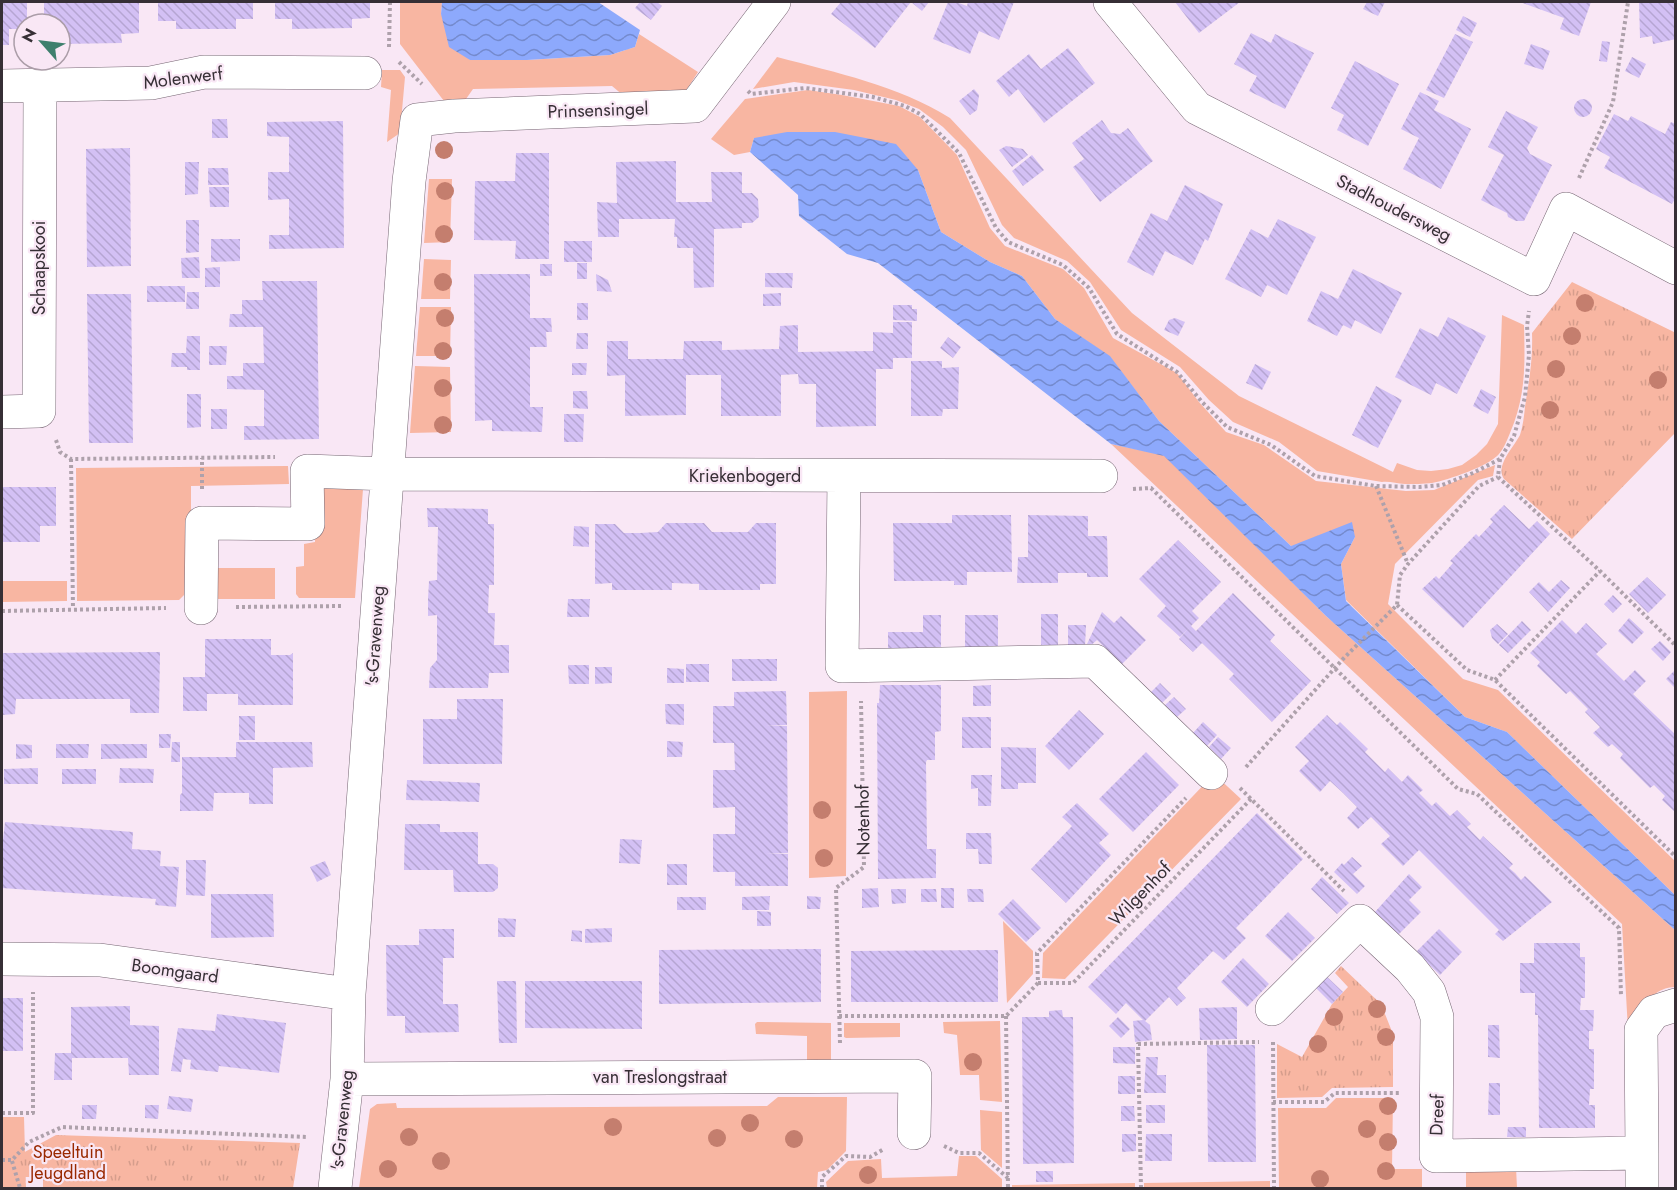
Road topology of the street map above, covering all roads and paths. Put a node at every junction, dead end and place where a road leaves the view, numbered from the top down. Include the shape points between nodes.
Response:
1 (390, 2) edge
2 (774, 2) edge
3 (1110, 2) edge
4 (1628, 2) edge
5 (397, 60) dead end
6 (377, 63) joint
7 (722, 69) junction
8 (2, 87) edge
9 (40, 87) junction
10 (454, 116) junction
11 (1566, 209) junction
12 (1676, 268) edge
13 (1534, 279) junction
14 (39, 411) junction
15 (2, 412) edge
16 (281, 457) dead end
17 (71, 459) junction
18 (1500, 459) junction
19 (388, 474) junction
20 (844, 476) junction
21 (1101, 476) joint
22 (1498, 477) junction
23 (1376, 486) junction
24 (1408, 564) junction
25 (1600, 571) junction
26 (1397, 605) junction
27 (201, 608) dead end
28 (73, 609) dead end
29 (1676, 646) edge
30 (842, 666) junction
31 (1334, 670) junction
32 (1495, 680) junction
33 (1228, 776) junction
34 (1251, 799) junction
35 (1676, 857) edge
36 (1360, 921) junction
37 (17, 959) edge
38 (1038, 983) junction
39 (349, 994) junction
40 (1622, 1003) dead end
41 (1676, 1005) edge
42 (1272, 1008) dead end
43 (839, 1016) junction
44 (1006, 1016) junction
45 (840, 1076) junction
46 (347, 1079) junction
47 (1438, 1093) junction
48 (1273, 1102) junction
49 (2, 1113) edge
50 (914, 1133) dead end
51 (340, 1137) junction
52 (1642, 1153) junction
53 (2, 1160) edge
54 (12, 1160) junction
55 (20, 1188) edge
56 (335, 1188) edge
57 (1008, 1188) edge
58 (1141, 1188) edge
59 (1274, 1188) edge
60 (1642, 1188) edge

1 - 6 path
2 - 7 street
3 - 13 street, Stadhoudersweg via 1197,108
4 - 11 path via 1613,102
5 - 10 path
6 - 9 street, Molenwerf via 204,72 151,83
7 - 10 street, Prinsensingel via 695,106
7 - 23 path via 751,94 805,87 873,97 920,114 959,153 996,228 1008,242 1062,265 1089,288 1117,334 1177,372 1227,427 1271,445 1315,476
8 - 9 street, Molenwerf
9 - 14 street, Schaapskooi
10 - 19 street, 's-Gravenweg via 417,120
11 - 12 street
11 - 13 street
13 - 18 path via 1527,326 1526,397 1514,436
14 - 15 street
14 - 17 path via 49,421 60,452
16 - 17 path
17 - 28 path
18 - 22 path
18 - 23 path via 1442,485
19 - 20 street, Kriekenbogerd
19 - 27 street, Kriekenbogerd via 307,471 308,524 202,523
19 - 39 street, 's-Gravenweg
20 - 21 street, Kriekenbogerd
20 - 30 street
21 - 31 path via 1116,490 1151,489
22 - 24 path via 1479,486
22 - 25 path
23 - 24 path
24 - 26 path via 1400,574
25 - 29 path
25 - 32 path
26 - 31 path, Wilgenhof
26 - 32 path via 1467,670
30 - 33 street via 1095,661
30 - 43 path, Notenhof via 861,687 864,867 836,888
31 - 33 path, Wilgenhof
31 - 40 path via 1458,789 1477,794 1619,928
32 - 35 path
33 - 34 path
33 - 38 path, Wilgenhof via 1037,953
34 - 36 path via 1359,906
34 - 38 path, Wilgenhof via 1072,983
36 - 42 street
36 - 47 street, Dreef via 1410,968 1429,992 1437,1017
37 - 39 street, Boomgaard via 100,960
37 - 49 path via 33,1113
38 - 44 path
39 - 46 street, 's-Gravenweg
41 - 52 street via 1654,1012 1641,1030
43 - 44 path
43 - 45 path, Notenhof
44 - 57 path
45 - 46 street, van Treslongstraat
45 - 50 street, van Treslongstraat via 915,1076
46 - 51 street, 's-Gravenweg
47 - 48 path via 1335,1093 1324,1102
47 - 52 street, Dreef via 1436,1156
48 - 58 path via 1273,1041 1138,1044
48 - 59 path
51 - 54 path via 62,1126 29,1143
51 - 56 street, 's-Gravenweg
52 - 60 street
53 - 54 path
54 - 55 path

